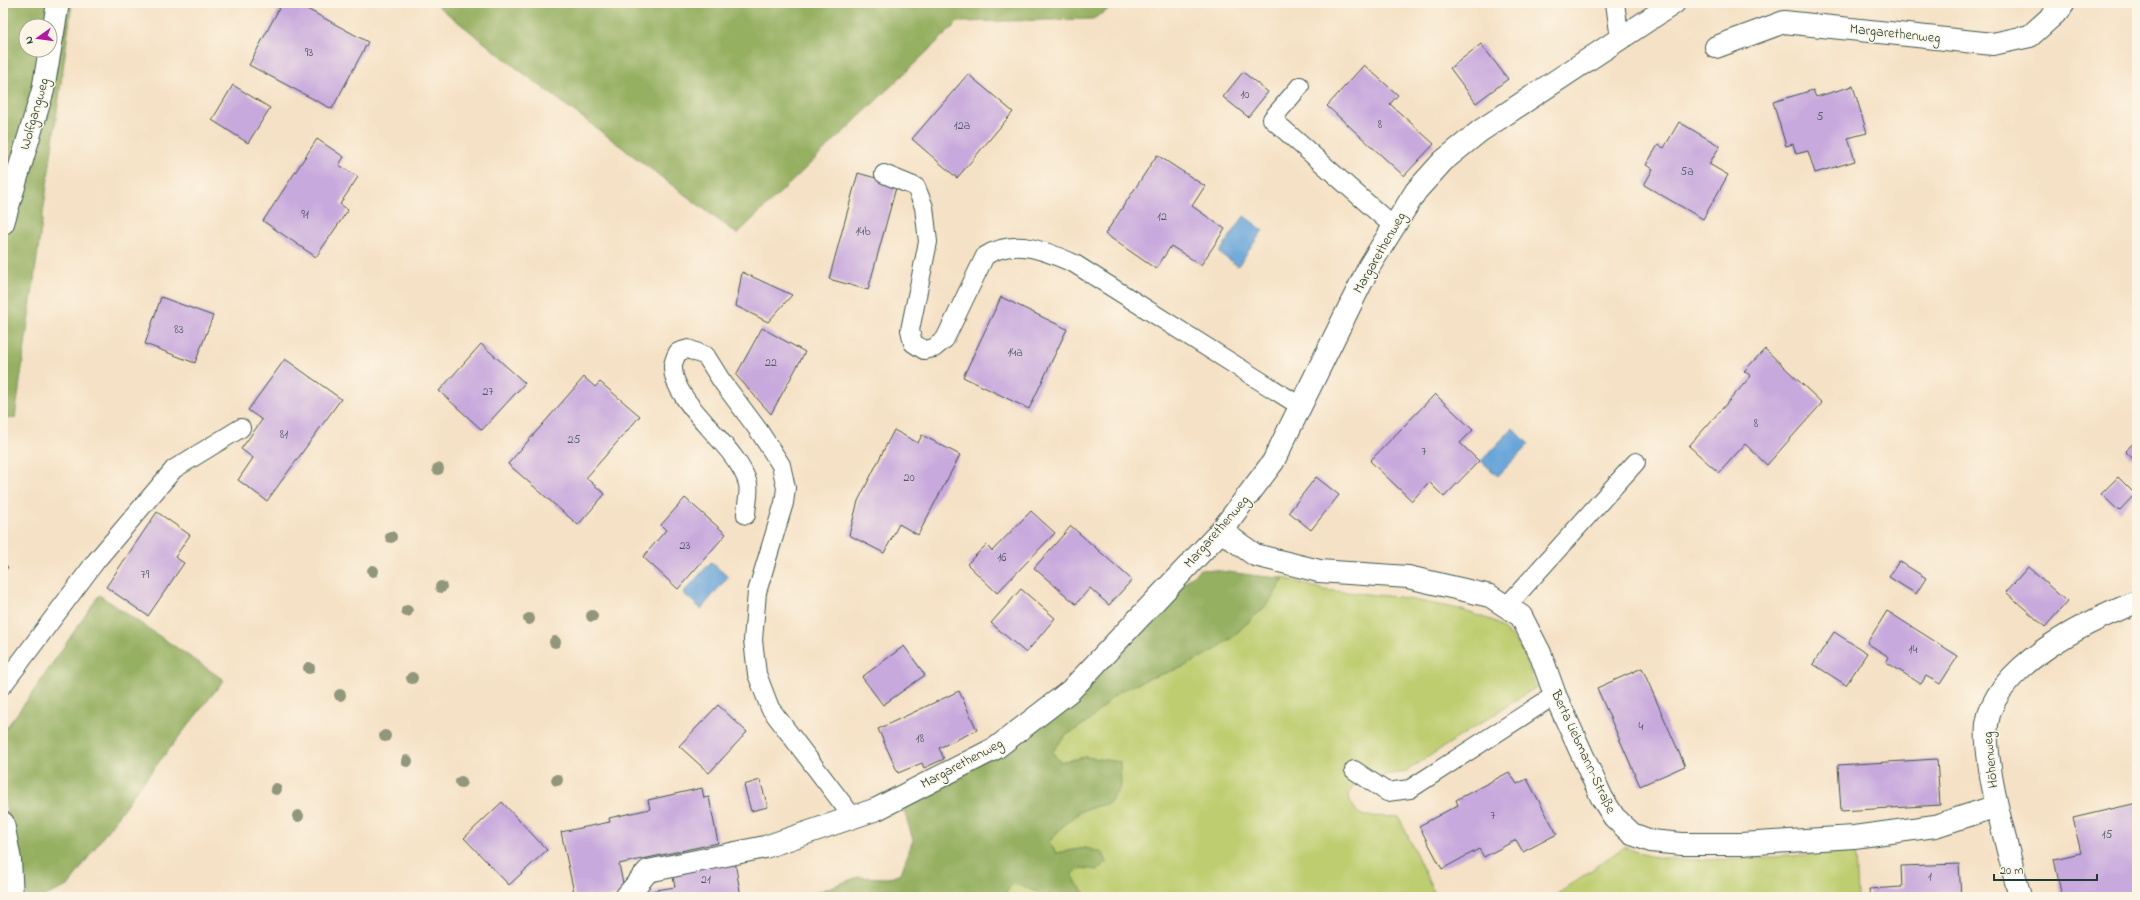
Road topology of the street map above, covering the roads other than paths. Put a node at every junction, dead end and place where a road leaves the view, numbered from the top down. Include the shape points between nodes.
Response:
1 (58, 3) edge
2 (1615, 3) edge
3 (1674, 3) edge
4 (2064, 3) edge
5 (1620, 38) junction
6 (1716, 47) dead end
7 (1300, 86) dead end
8 (884, 174) dead end
9 (3, 223) edge
10 (1394, 227) junction
11 (1300, 406) junction
12 (241, 428) dead end
13 (1636, 462) dead end
14 (746, 515) dead end
15 (1221, 531) junction
16 (2137, 602) edge
17 (1506, 607) junction
18 (3, 684) edge
19 (1555, 695) junction
20 (1354, 770) dead end
21 (1997, 806) junction
22 (852, 816) junction
23 (3, 823) edge
24 (12, 897) edge
25 (626, 897) edge
26 (2020, 897) edge

1 - 9 street, Wolfgangweg via 44,90
2 - 5 lane
3 - 5 street, Margarethenweg
4 - 6 street, Margarethenweg via 2030,36 1993,44 1784,22
5 - 10 street, Margarethenweg via 1480,131 1443,161 1416,191
7 - 10 lane via 1272,119
8 - 11 lane via 916,186 924,207 928,242 910,330 914,343 924,350 934,348 945,339 984,256 993,250 1007,247 1038,248 1075,264
10 - 11 street, Margarethenweg via 1370,265
11 - 15 street, Margarethenweg via 1273,462
12 - 18 lane via 174,469 96,561
13 - 17 lane
14 - 22 lane via 748,485 736,461 678,389 673,366 678,352 688,349 706,356 781,465 786,488 784,503 757,592 753,640 757,674 770,708
15 - 17 street, Berta Liebmann-Straße via 1255,555 1319,571 1408,577 1490,596
15 - 22 street, Margarethenweg via 1070,691 1030,723 996,748 877,809
16 - 21 street, Höhenweg via 2075,631 2038,653 2007,682 1993,704 1987,723 1987,742
17 - 19 street, Berta Liebmann-Straße via 1521,616 1540,653
19 - 20 lane via 1410,789 1387,792
19 - 21 street, Berta Liebmann-Straße via 1602,798 1614,817 1632,834 1651,841 1741,844 1854,837 1935,826
21 - 26 street, Höhenweg
22 - 25 street, Margarethenweg via 765,847 648,871
23 - 24 street via 10,860

